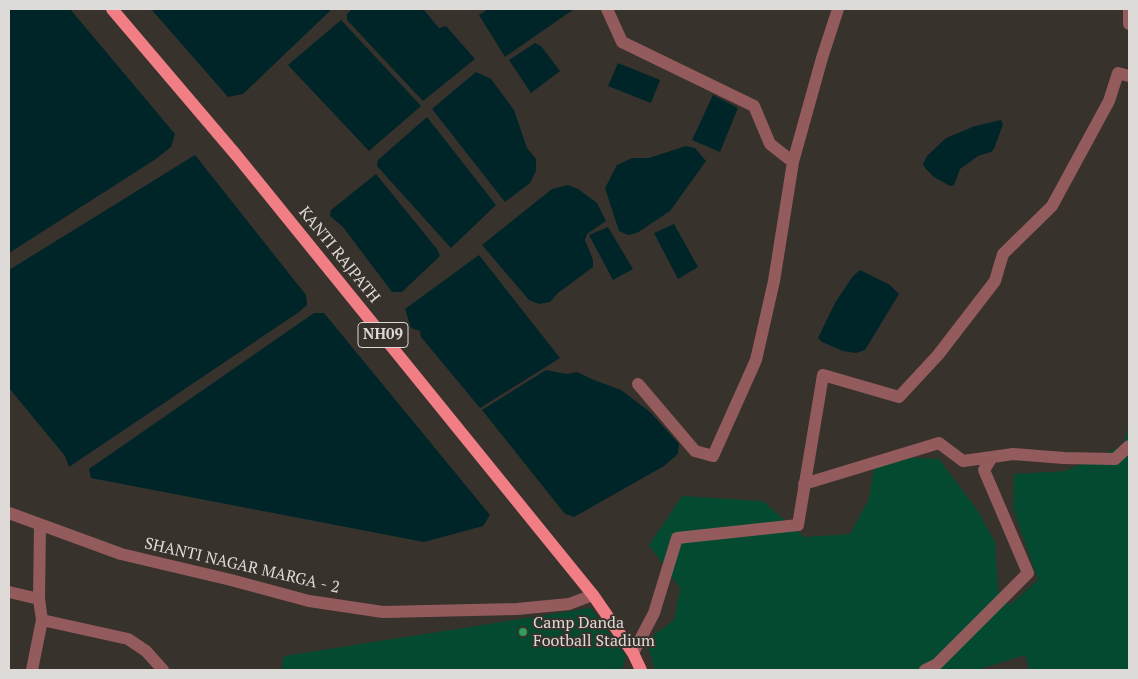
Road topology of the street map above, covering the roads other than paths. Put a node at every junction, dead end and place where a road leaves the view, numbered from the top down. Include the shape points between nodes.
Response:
1 (112, 9) edge
2 (607, 9) edge
3 (838, 9) edge
4 (1128, 9) edge
5 (1129, 24) edge
6 (1129, 76) edge
7 (793, 162) junction
8 (638, 384) dead end
9 (1129, 446) edge
10 (992, 457) junction
11 (804, 484) junction
12 (9, 513) edge
13 (40, 526) junction
14 (9, 592) edge
15 (593, 595) junction
16 (39, 599) junction
17 (42, 620) junction
18 (633, 653) junction
19 (32, 670) edge
20 (163, 670) edge
21 (641, 670) edge
22 (925, 670) edge

1 - 15 main road, KANTI RAJPATH / NH09 via 243,164
2 - 7 street via 622,42 754,106 770,144
3 - 7 street
4 - 5 street
6 - 11 street via 1118,73 1109,101 1052,206 1003,254 995,281 938,355 899,397 823,376
7 - 8 street via 774,281 756,360 713,456 695,451
9 - 10 street via 1115,459 1013,454
10 - 11 street via 964,461 939,442
10 - 22 street via 984,470 1028,573 937,664
11 - 18 street via 798,525 677,538 654,613
12 - 13 street, SHANTI NAGAR MARGA - 2
13 - 15 street, SHANTI NAGAR MARGA - 2 via 121,554 309,601 383,612 517,609 569,604
13 - 16 street
14 - 16 street
15 - 18 main road, KANTI RAJPATH / NH09
16 - 17 street
17 - 19 street
17 - 20 street via 128,639 146,651
18 - 21 main road, KANTI RAJPATH / NH09

